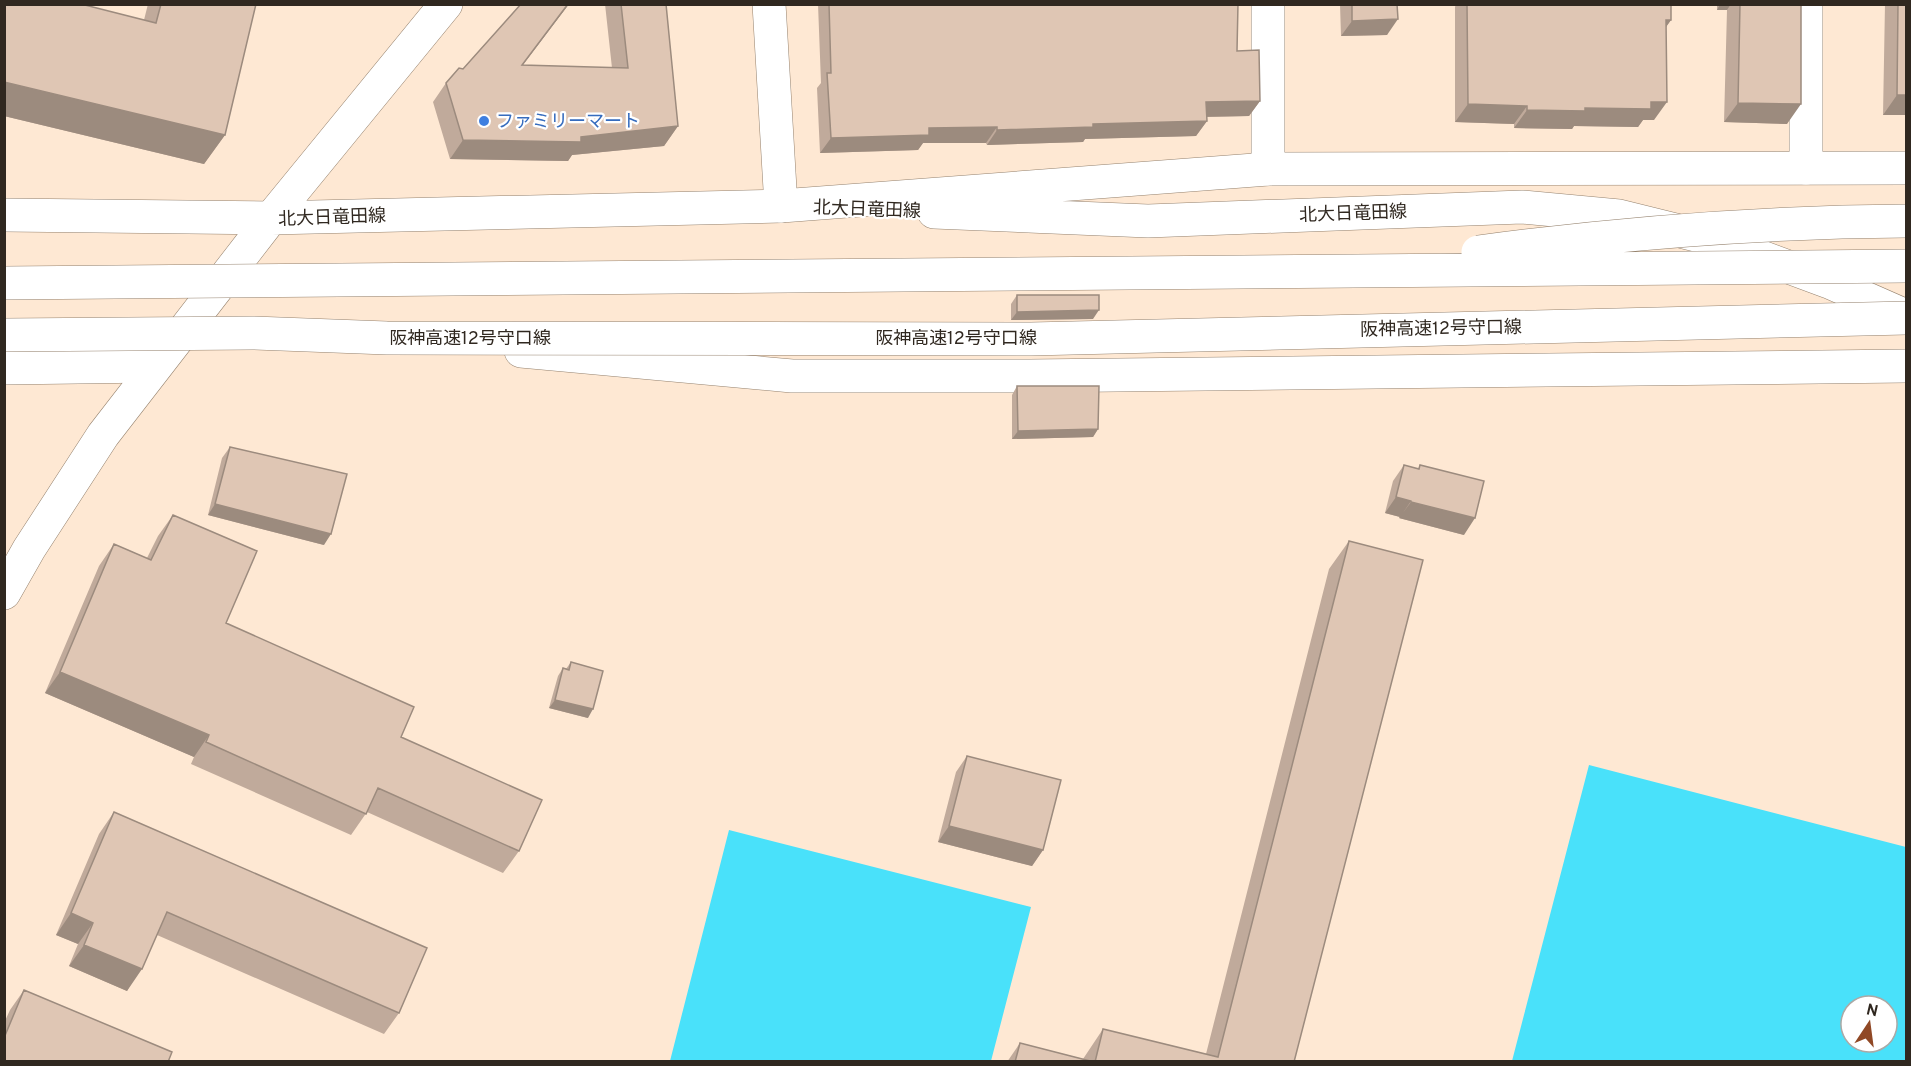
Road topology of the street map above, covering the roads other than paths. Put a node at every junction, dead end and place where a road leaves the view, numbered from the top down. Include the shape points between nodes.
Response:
1 (446, 4) edge
2 (769, 4) edge
3 (1268, 4) edge
4 (1806, 4) edge
5 (1806, 168) junction
6 (1906, 168) edge
7 (1268, 169) junction
8 (781, 206) junction
9 (4, 215) edge
10 (271, 218) junction
11 (1906, 221) edge
12 (1906, 266) edge
13 (1334, 271) junction
14 (4, 283) edge
15 (1906, 317) edge
16 (4, 335) edge
17 (387, 338) junction
18 (154, 366) junction
19 (1906, 366) edge
20 (4, 368) edge
21 (4, 594) edge

1 - 10 main road
2 - 8 main road
3 - 7 main road
4 - 5 main road
5 - 6 main road, 北大日竜田線
5 - 7 main road, 北大日竜田線
7 - 8 main road, 北大日竜田線
8 - 10 main road, 北大日竜田線
8 - 15 main road, 北大日竜田線 via 1148,221 1522,207 1619,216 1716,240 1829,282
9 - 10 main road
10 - 18 main road, 北大日竜田線
11 - 13 main road, bridge via 1680,230
12 - 13 main road, bridge
13 - 14 main road, bridge
15 - 17 main road, 阪神高速12号守口線, bridge via 1031,339
16 - 17 main road, 阪神高速12号守口線, bridge via 253,333
17 - 19 main road, bridge via 792,376
18 - 20 main road
18 - 21 main road, 北大日竜田線 via 64,492

